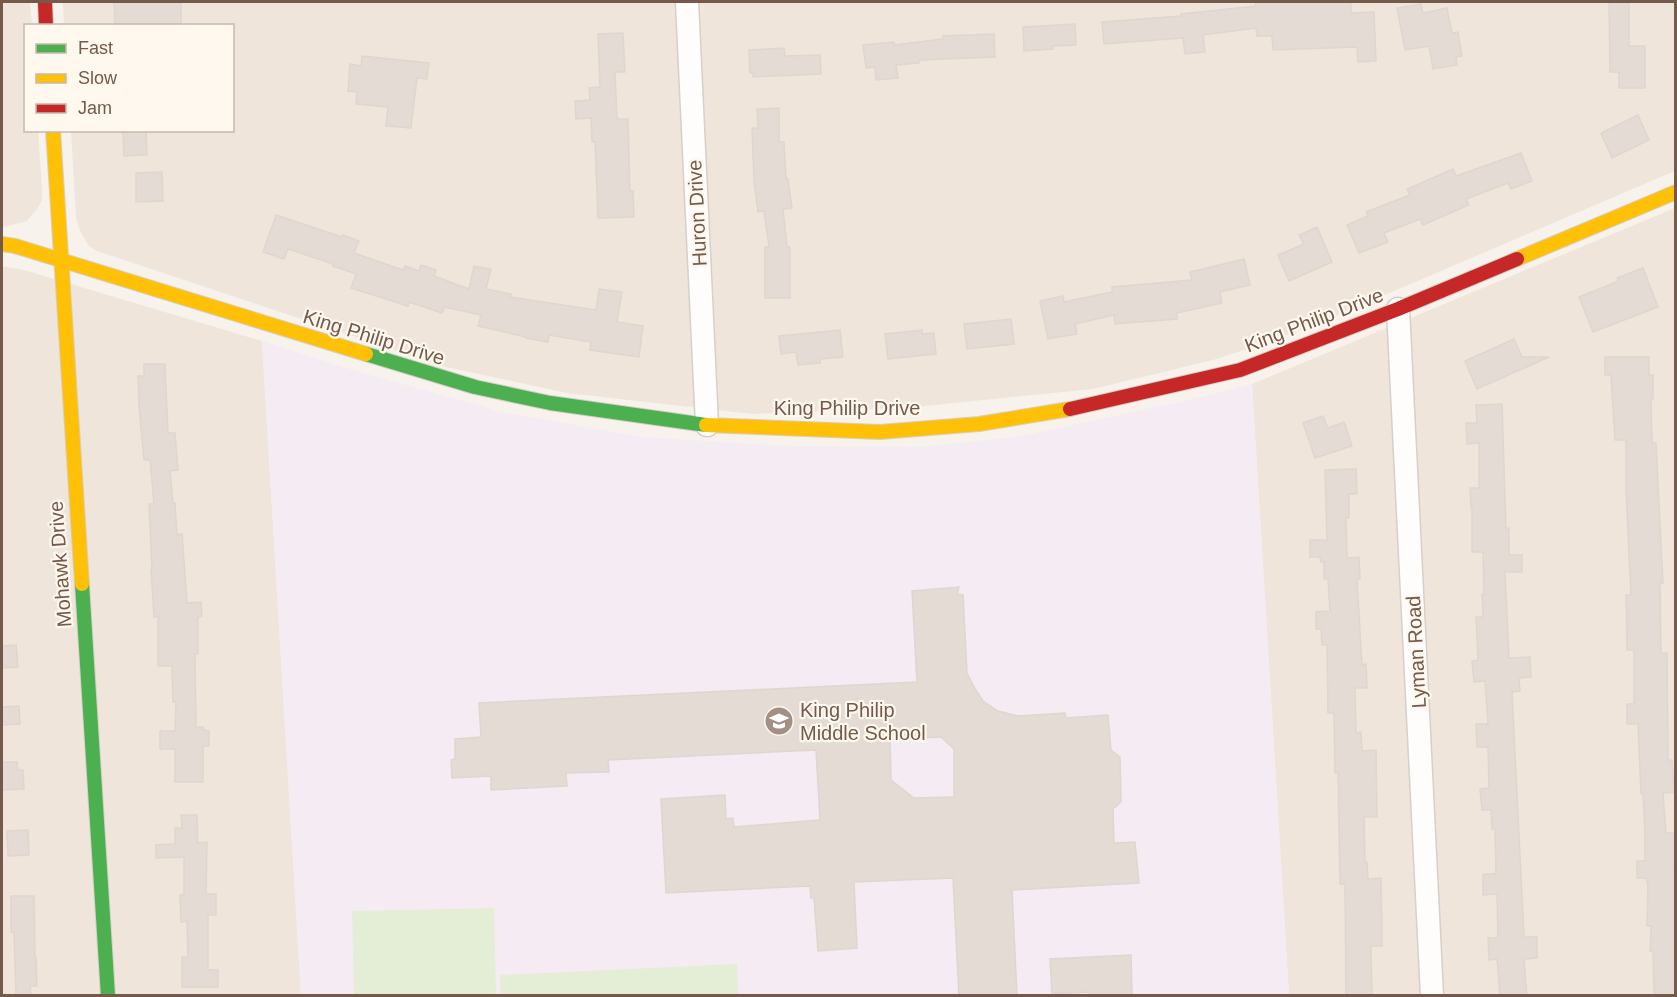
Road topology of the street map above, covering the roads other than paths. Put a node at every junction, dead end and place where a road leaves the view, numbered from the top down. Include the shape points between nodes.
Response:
1 (45, 2) edge
2 (687, 2) edge
3 (46, 24) edge
4 (52, 132) edge
5 (1676, 192) edge
6 (2, 244) edge
7 (60, 261) junction
8 (1398, 309) junction
9 (707, 425) junction
10 (108, 996) edge
11 (1432, 996) edge

1 - 3 street
2 - 9 street, Huron Drive
4 - 7 street, Mohawk Drive
5 - 8 street, King Philip Drive
6 - 7 street, King Philip Drive
7 - 9 street, King Philip Drive via 475,387 550,403
7 - 10 street, Mohawk Drive
8 - 9 street, King Philip Drive via 1240,370 1086,407 979,424 880,432
8 - 11 street, Lyman Road

